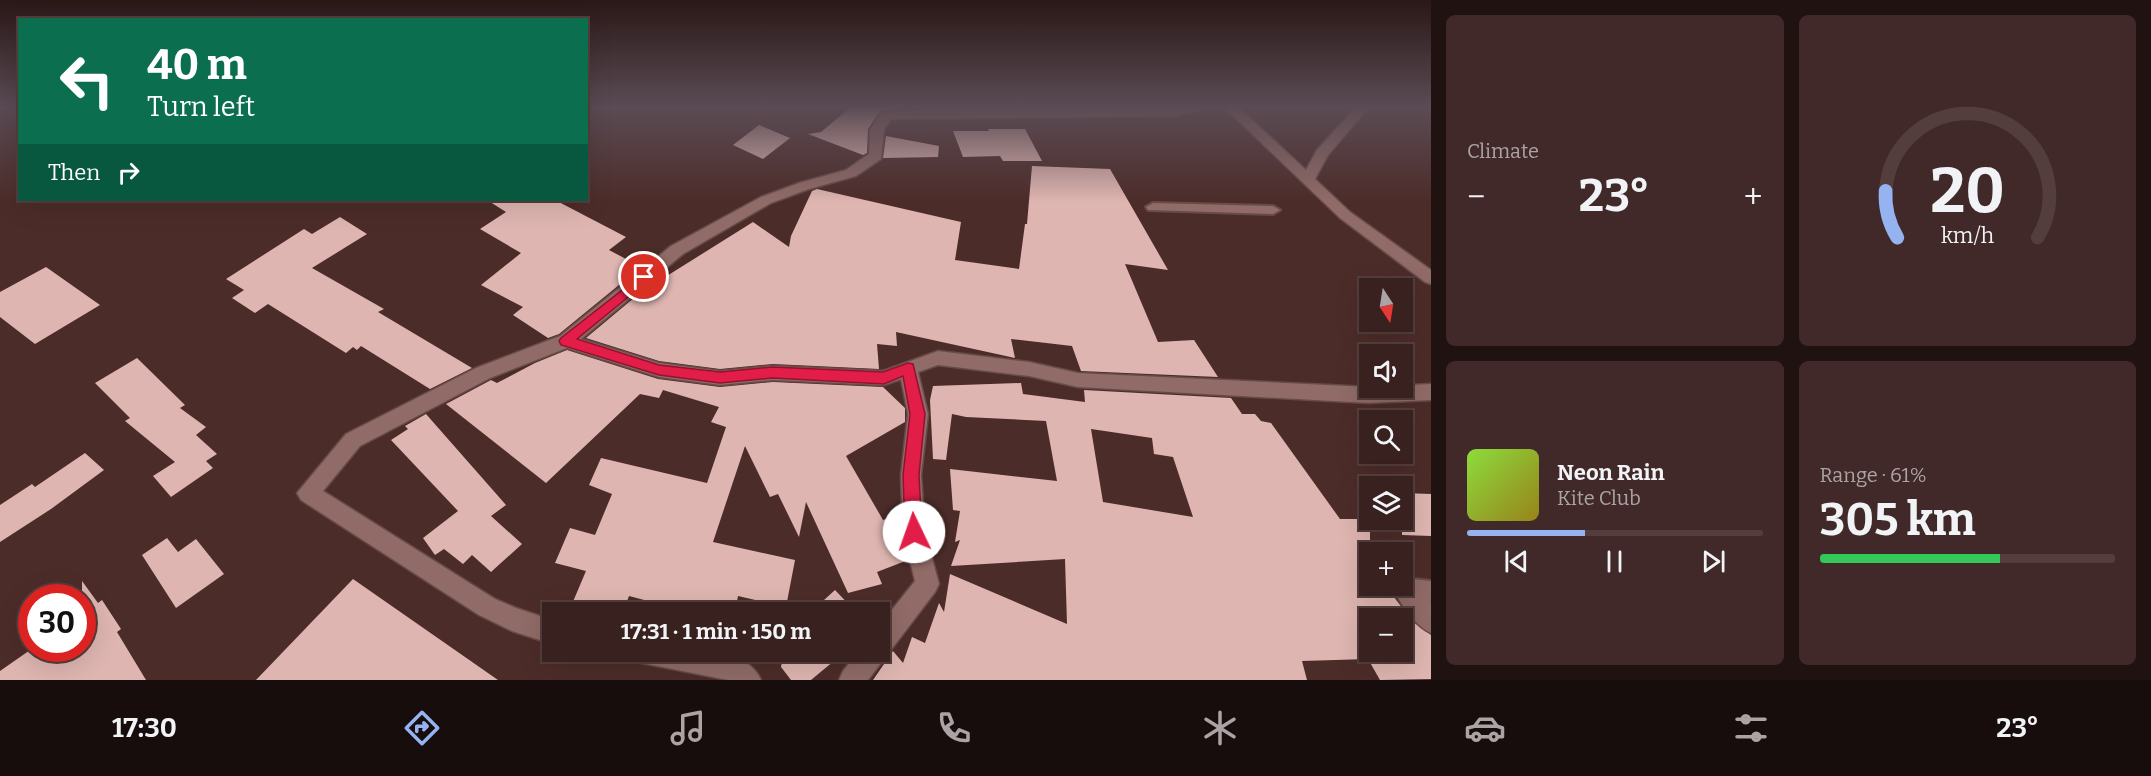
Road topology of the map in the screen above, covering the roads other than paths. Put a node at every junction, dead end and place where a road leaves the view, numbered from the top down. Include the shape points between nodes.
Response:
1 (877, 139) edge
2 (1265, 139) edge
3 (1335, 139) edge
4 (1307, 180) junction
5 (1153, 207) dead end
6 (1273, 210) dead end
7 (1431, 278) edge
8 (566, 341) junction
9 (908, 368) junction
10 (1431, 392) edge
11 (1413, 589) edge
12 (1431, 591) edge
13 (1411, 596) edge
14 (1431, 621) edge
15 (542, 629) edge
16 (890, 632) edge
17 (699, 662) edge
18 (866, 662) edge
19 (748, 680) edge
20 (852, 680) edge

1 - 8 street via 876,156 851,173 766,200 677,250
2 - 4 street
3 - 4 street
4 - 7 street via 1345,215
5 - 6 lane
8 - 9 street via 659,370 720,378 773,373 884,378
8 - 15 street via 483,373 353,440 308,493 487,607
9 - 10 street via 938,358 1029,369 1078,380 1369,395
9 - 16 street via 918,414 911,475 914,532 927,584
11 - 12 lane
13 - 14 street
17 - 19 street via 735,669
18 - 20 street

